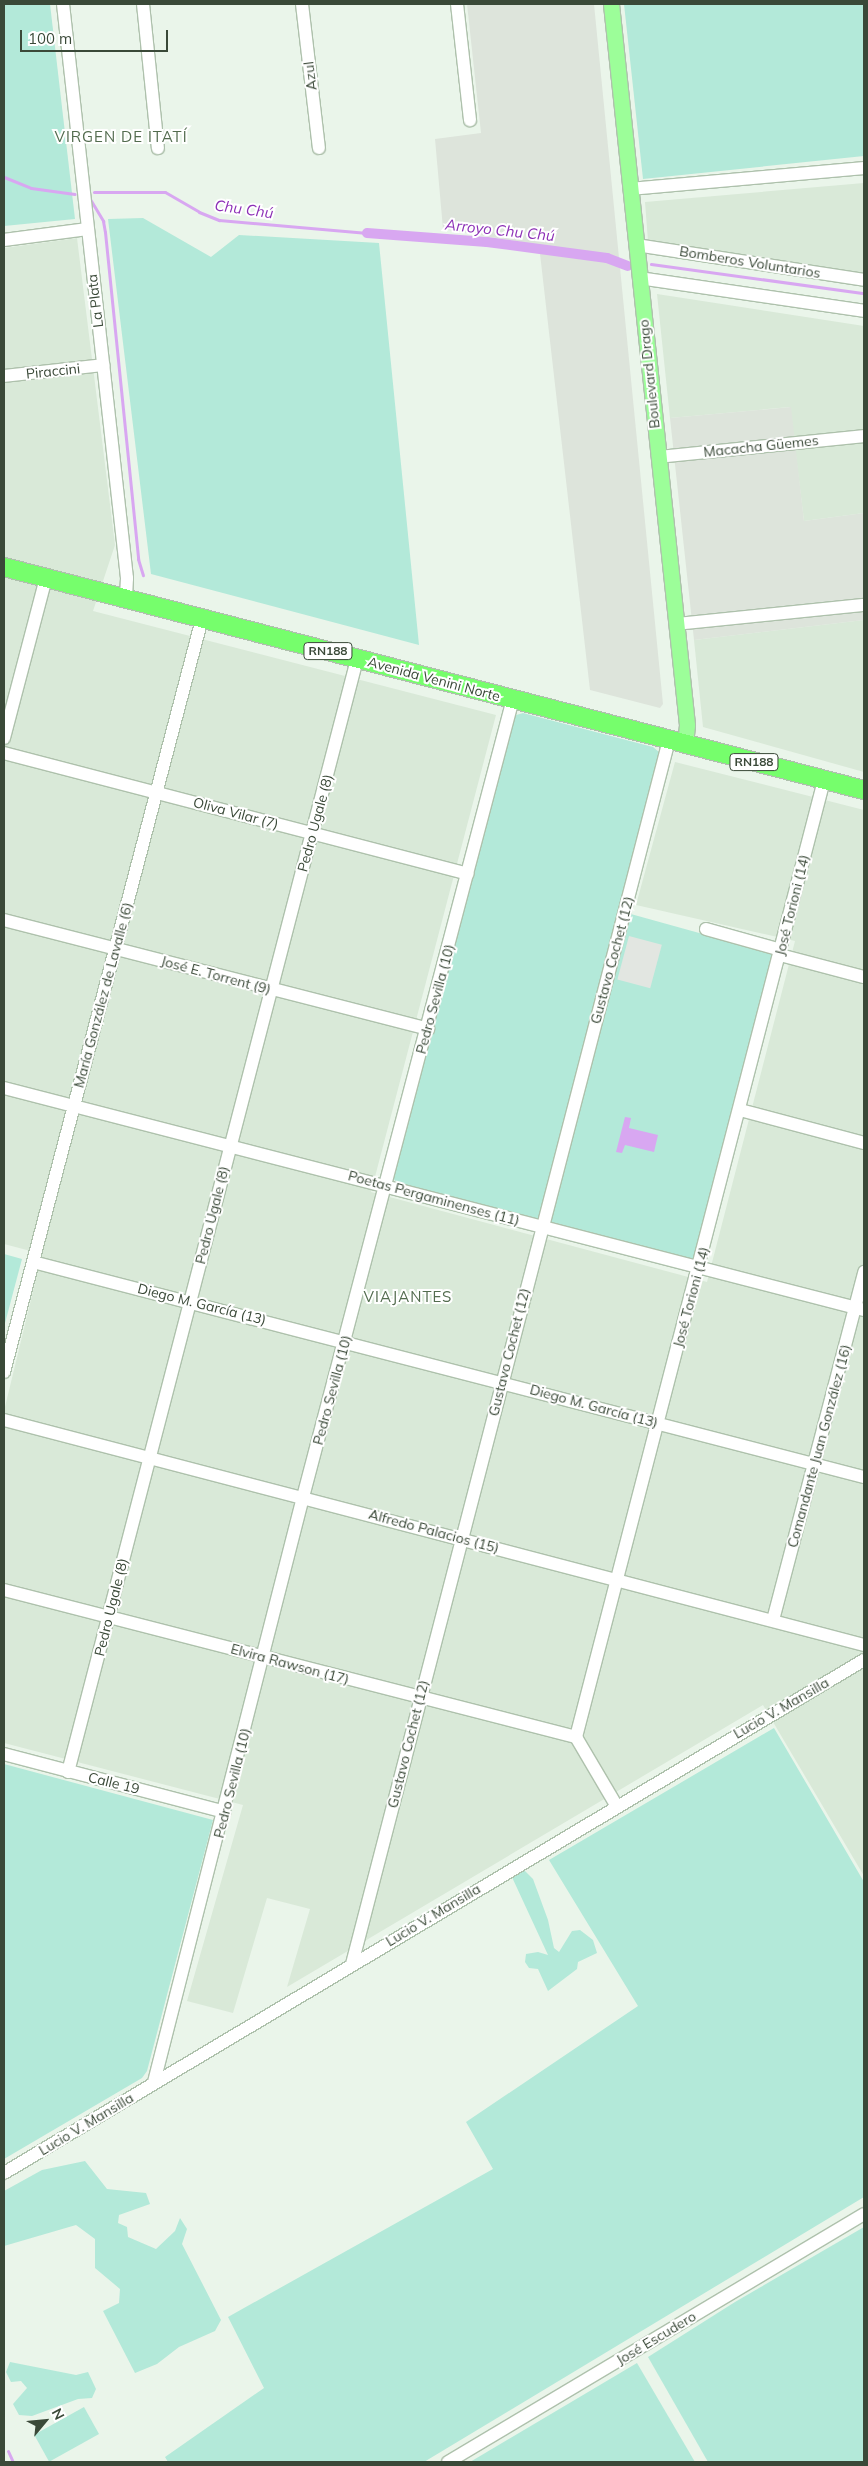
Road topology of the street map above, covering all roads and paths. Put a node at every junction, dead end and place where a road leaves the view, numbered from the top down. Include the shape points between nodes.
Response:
1 (62, 4) edge
2 (143, 4) edge
3 (302, 4) edge
4 (457, 4) edge
5 (611, 4) edge
6 (470, 120) dead end
7 (158, 148) dead end
8 (319, 148) dead end
9 (864, 168) edge
10 (630, 190) junction
11 (87, 230) junction
12 (4, 240) edge
13 (637, 249) junction
14 (639, 276) junction
15 (864, 280) edge
16 (864, 311) edge
17 (103, 365) junction
18 (4, 376) edge
19 (864, 436) edge
20 (658, 457) junction
21 (4, 567) edge
22 (46, 578) junction
23 (126, 598) junction
24 (864, 605) edge
25 (202, 619) junction
26 (676, 624) junction
27 (358, 659) junction
28 (513, 700) junction
29 (4, 738) edge
30 (677, 742) junction
31 (4, 753) edge
32 (824, 780) junction
33 (864, 790) edge
34 (156, 792) junction
35 (312, 833) junction
36 (468, 874) junction
37 (4, 920) edge
38 (706, 929) dead end
39 (116, 948) junction
40 (780, 953) junction
41 (864, 977) edge
42 (271, 989) junction
43 (428, 1029) junction
44 (4, 1088) edge
45 (74, 1107) junction
46 (740, 1110) junction
47 (864, 1143) edge
48 (230, 1144) junction
49 (386, 1185) junction
50 (542, 1226) junction
51 (33, 1262) junction
52 (700, 1267) junction
53 (864, 1272) edge
54 (190, 1301) junction
55 (860, 1309) edge
56 (345, 1341) junction
57 (4, 1372) edge
58 (501, 1381) junction
59 (4, 1420) edge
60 (658, 1422) junction
61 (149, 1458) junction
62 (814, 1464) junction
63 (864, 1477) edge
64 (303, 1498) junction
65 (461, 1538) junction
66 (618, 1579) junction
67 (4, 1590) edge
68 (109, 1616) junction
69 (773, 1620) junction
70 (864, 1645) edge
71 (263, 1657) junction
72 (864, 1660) edge
73 (420, 1698) junction
74 (576, 1737) junction
75 (4, 1754) edge
76 (68, 1772) junction
77 (616, 1806) junction
78 (225, 1812) junction
79 (352, 1964) junction
80 (154, 2082) junction
81 (4, 2173) edge
82 (864, 2214) edge
83 (448, 2462) edge

1 - 11 street, La Plata
2 - 7 street
3 - 8 street, Azul
4 - 6 street
5 - 10 main road, Boulevard Drago
9 - 10 street
10 - 13 main road, Boulevard Drago
11 - 12 street
11 - 17 street, La Plata
13 - 14 main road, Boulevard Drago
13 - 15 street, Bomberos Voluntarios
14 - 16 street
14 - 20 main road, Boulevard Drago
17 - 18 street, Piraccini
17 - 23 street, La Plata via 127,578
19 - 20 street, Macacha Güemes
20 - 26 main road, Boulevard Drago
21 - 22 highway, Avenida Venini Norte / RN188
22 - 23 highway, Avenida Venini Norte / RN188
22 - 29 street
23 - 25 highway, Avenida Venini Norte / RN188
24 - 26 street
25 - 27 highway, Avenida Venini Norte / RN188
25 - 34 street, María González de Lavalle (6)
26 - 30 main road, Boulevard Drago via 687,725
27 - 28 highway, Avenida Venini Norte / RN188
27 - 35 street, Pedro Ugale (8)
28 - 30 highway, Avenida Venini Norte / RN188
28 - 36 street, Pedro Sevilla (10)
30 - 32 highway, Avenida Venini Norte / RN188
30 - 50 street, Gustavo Cochet (12)
31 - 34 street, Oliva Vilar (7)
32 - 33 highway, Avenida Venini Norte / RN188
32 - 40 street, José Torioni (14)
34 - 35 street, Oliva Vilar (7)
34 - 39 street, María González de Lavalle (6)
35 - 36 street, Oliva Vilar (7)
35 - 42 street, Pedro Ugale (8)
36 - 43 street, Pedro Sevilla (10)
37 - 39 street, José E. Torrent (9)
38 - 40 street
39 - 42 street, José E. Torrent (9)
39 - 45 street, María González de Lavalle (6)
40 - 41 street
40 - 46 street, José Torioni (14)
42 - 43 street, José E. Torrent (9)
42 - 48 street, Pedro Ugale (8)
43 - 49 street, Pedro Sevilla (10)
44 - 45 street, Poetas Pergaminenses (11)
45 - 48 street, Poetas Pergaminenses (11)
45 - 51 street, María González de Lavalle (6)
46 - 47 street
46 - 52 street, José Torioni (14)
48 - 49 street, Poetas Pergaminenses (11)
48 - 54 street, Pedro Ugale (8)
49 - 50 street, Poetas Pergaminenses (11)
49 - 56 street, Pedro Sevilla (10)
50 - 52 street, Poetas Pergaminenses (11)
50 - 58 street, Gustavo Cochet (12)
51 - 54 street, Diego M. García (13)
51 - 57 street, María González de Lavalle (6)
52 - 55 street, Poetas Pergaminenses (11)
52 - 60 street, José Torioni (14)
53 - 55 street, Comandante Juan González (16)
54 - 56 street, Diego M. García (13)
54 - 61 street, Pedro Ugale (8)
55 - 62 street, Comandante Juan González (16)
56 - 58 street, Diego M. García (13)
56 - 64 street, Pedro Sevilla (10)
58 - 60 street, Diego M. García (13)
58 - 65 street, Gustavo Cochet (12)
59 - 61 street, Alfredo Palacios (15)
60 - 62 street, Diego M. García (13)
60 - 66 street, José Torioni (14)
61 - 64 street, Alfredo Palacios (15)
61 - 68 street, Pedro Ugale (8)
62 - 63 street, Diego M. García (13)
62 - 69 street, Comandante Juan González (16)
64 - 65 street, Alfredo Palacios (15)
64 - 71 street, Pedro Sevilla (10)
65 - 66 street, Alfredo Palacios (15)
65 - 73 street, Gustavo Cochet (12)
66 - 69 street, Alfredo Palacios (15)
66 - 74 street, José Torioni (14)
67 - 68 street, Elvira Rawson (17)
68 - 71 street, Elvira Rawson (17)
68 - 76 street, Pedro Ugale (8)
69 - 70 street, Alfredo Palacios (15)
71 - 73 street, Elvira Rawson (17)
71 - 78 street, Pedro Sevilla (10)
72 - 77 street, Lucio V. Mansilla
73 - 74 street, Elvira Rawson (17)
73 - 79 street, Gustavo Cochet (12)
74 - 77 street
75 - 76 street, Calle 19
76 - 78 street, Calle 19
77 - 79 street, Lucio V. Mansilla
78 - 80 street, Pedro Sevilla (10)
79 - 80 street, Lucio V. Mansilla
80 - 81 street, Lucio V. Mansilla
82 - 83 street, José Escudero

